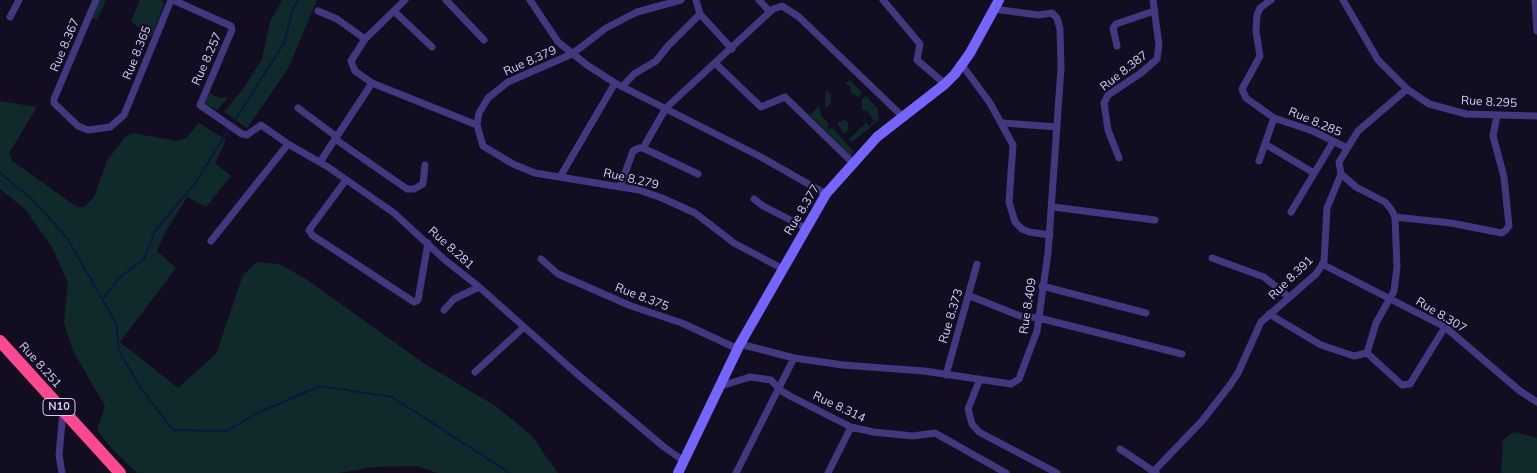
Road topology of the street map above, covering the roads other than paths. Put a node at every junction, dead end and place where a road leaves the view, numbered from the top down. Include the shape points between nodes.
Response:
1 (19, 0) edge
2 (96, 0) edge
3 (172, 0) edge
4 (405, 0) edge
5 (446, 0) edge
6 (530, 0) edge
7 (681, 0) edge
8 (696, 0) edge
9 (759, 0) edge
10 (883, 0) edge
11 (1153, 0) edge
12 (1271, 0) edge
13 (1343, 0) edge
14 (1535, 0) edge
15 (997, 5) edge
16 (318, 11) dead end
17 (1154, 11) junction
18 (395, 12) junction
19 (770, 12) junction
20 (700, 14) junction
21 (10, 17) dead end
22 (1537, 30) edge
23 (365, 39) junction
24 (484, 40) dead end
25 (1118, 46) dead end
26 (432, 47) dead end
27 (732, 49) junction
28 (572, 54) junction
29 (715, 64) junction
30 (962, 65) junction
31 (372, 82) junction
32 (615, 83) junction
33 (945, 84) junction
34 (622, 87) junction
35 (1407, 89) junction
36 (200, 105) joint
37 (298, 108) dead end
38 (666, 108) junction
39 (124, 115) joint
40 (1497, 115) junction
41 (902, 116) junction
42 (1537, 116) edge
43 (1274, 118) junction
44 (1003, 123) junction
45 (477, 125) junction
46 (1057, 127) junction
47 (336, 138) junction
48 (1333, 142) junction
49 (288, 144) junction
50 (1265, 144) junction
51 (644, 148) junction
52 (1347, 148) junction
53 (1119, 158) dead end
54 (1259, 161) dead end
55 (320, 162) junction
56 (852, 162) junction
57 (425, 165) dead end
58 (1314, 173) junction
59 (698, 174) dead end
60 (1341, 174) junction
61 (560, 177) junction
62 (346, 180) junction
63 (620, 187) junction
64 (826, 194) junction
65 (754, 199) dead end
66 (1052, 207) junction
67 (1291, 212) dead end
68 (1395, 217) junction
69 (1155, 220) dead end
70 (806, 228) junction
71 (1050, 235) junction
72 (211, 241) dead end
73 (428, 243) junction
74 (1212, 258) dead end
75 (541, 259) dead end
76 (977, 264) dead end
77 (1322, 264) junction
78 (783, 269) junction
79 (479, 286) junction
80 (1042, 286) junction
81 (970, 296) junction
82 (1289, 297) junction
83 (1391, 299) junction
84 (444, 310) dead end
85 (1146, 313) dead end
86 (1269, 314) junction
87 (1039, 318) junction
88 (524, 327) junction
89 (1445, 327) junction
90 (1, 346) edge
91 (739, 347) junction
92 (1367, 353) junction
93 (1182, 354) dead end
94 (794, 358) junction
95 (475, 372) dead end
96 (946, 375) junction
97 (980, 379) junction
98 (721, 386) junction
99 (780, 390) junction
100 (1537, 402) edge
101 (63, 412) junction
102 (851, 427) junction
103 (1120, 449) dead end
104 (684, 461) junction
105 (62, 473) edge
106 (120, 473) edge
107 (678, 473) edge
108 (736, 473) edge
109 (828, 473) edge
110 (1006, 473) edge
111 (1057, 473) edge
112 (1154, 473) edge

1 - 21 street
2 - 39 street, Rue 8.367 via 54,103 78,126 88,130 110,127
3 - 36 street, Rue 8.257 via 231,26
3 - 39 street, Rue 8.365
4 - 18 street
5 - 24 street
6 - 28 street via 552,35
7 - 28 street, Rue 8.379 via 620,20
8 - 20 street
9 - 19 street
10 - 33 street via 920,44 917,60
11 - 17 street, Rue 8.387
12 - 43 street, Rue 8.285 via 1260,8 1257,15 1260,56 1242,89 1246,98
13 - 35 street, Rue 8.295 via 1374,54
14 - 22 street
15 - 30 street, Rue 8.377
15 - 46 street, Rue 8.409 via 1038,15 1052,13 1058,18
16 - 23 street via 337,19
17 - 25 street via 1116,24 1113,28
17 - 53 street, Rue 8.387 via 1159,45 1157,60 1105,98 1108,130
18 - 23 street
18 - 26 street
19 - 27 street
19 - 41 street via 782,6 790,10
20 - 27 street
20 - 34 street via 656,62 634,74
23 - 31 street via 351,65
27 - 29 street
28 - 32 street
28 - 45 street, Rue 8.379 via 515,78 495,91 482,106
29 - 38 street
29 - 56 street via 761,107 785,97
30 - 33 street, Rue 8.377
30 - 44 street
31 - 45 street
31 - 47 street
32 - 34 street
32 - 61 street
33 - 41 street, Rue 8.377
34 - 38 street
35 - 40 street, Rue 8.295 via 1441,108 1466,114
35 - 52 street, Rue 8.391 via 1362,127
36 - 49 street, Rue 8.281 via 242,134 247,135 261,125
37 - 47 street
38 - 51 street
38 - 64 street
40 - 42 street, Rue 8.295
40 - 68 street via 1493,136 1504,177 1509,226 1506,230
41 - 56 street, Rue 8.377
43 - 48 street, Rue 8.285
43 - 50 street
44 - 46 street
44 - 71 street via 1014,150 1010,211 1022,229
45 - 61 street, Rue 8.279 via 480,142 488,150 528,171
46 - 66 street, Rue 8.409
47 - 55 street
47 - 57 street via 407,190 423,184
48 - 52 street, Rue 8.285
48 - 58 street
49 - 55 street, Rue 8.281
49 - 72 street
50 - 54 street
50 - 58 street
51 - 59 street
51 - 63 street via 633,151
52 - 60 street, Rue 8.391 via 1339,162
55 - 62 street, Rue 8.281
56 - 64 street, Rue 8.377
58 - 67 street
60 - 68 street via 1356,187 1385,202
60 - 77 street, Rue 8.391 via 1327,208 1326,252
61 - 63 street, Rue 8.279
62 - 73 street, Rue 8.281 via 394,213
62 - 73 street via 309,230 312,235 414,302 418,300
63 - 78 street, Rue 8.279 via 639,190 695,213 734,243
64 - 70 street, Rue 8.377
65 - 70 street
66 - 69 street
66 - 71 street, Rue 8.409
68 - 83 street via 1397,267
70 - 78 street, Rue 8.377
71 - 80 street, Rue 8.409
73 - 79 street, Rue 8.281
74 - 82 street via 1264,277
75 - 91 street, Rue 8.375 via 558,274
76 - 81 street, Rue 8.373
77 - 82 street, Rue 8.391 via 1316,274
77 - 83 street, Rue 8.307
78 - 91 street, Rue 8.377
79 - 84 street via 454,299
79 - 88 street, Rue 8.281
80 - 85 street
80 - 87 street, Rue 8.409
81 - 87 street via 1020,316
81 - 96 street, Rue 8.373
82 - 86 street, Rue 8.391
83 - 89 street, Rue 8.307
83 - 92 street via 1376,323
86 - 92 street via 1321,345 1354,356
86 - 112 street, Rue 8.391 via 1256,332 1230,385
87 - 93 street
87 - 97 street, Rue 8.409 via 1035,337 1016,383
88 - 95 street
88 - 104 street, Rue 8.281
89 - 92 street via 1410,384 1402,385
89 - 100 street, Rue 8.307 via 1520,392
90 - 101 highway, Rue 8.251 / N10
91 - 94 street, Rue 8.409
91 - 98 street, Rue 8.377
94 - 96 street, Rue 8.409
94 - 99 street
96 - 97 street, Rue 8.409
97 - 111 street via 968,409 972,424 979,432
98 - 99 street, Rue 8.314 via 750,378 771,380
98 - 104 street, Rue 8.377
99 - 102 street, Rue 8.314
99 - 108 street
101 - 105 street
101 - 106 highway, Rue 8.251 / N10
102 - 109 street
102 - 110 street, Rue 8.314 via 913,436 935,433
103 - 112 street
104 - 107 street, Rue 8.377

